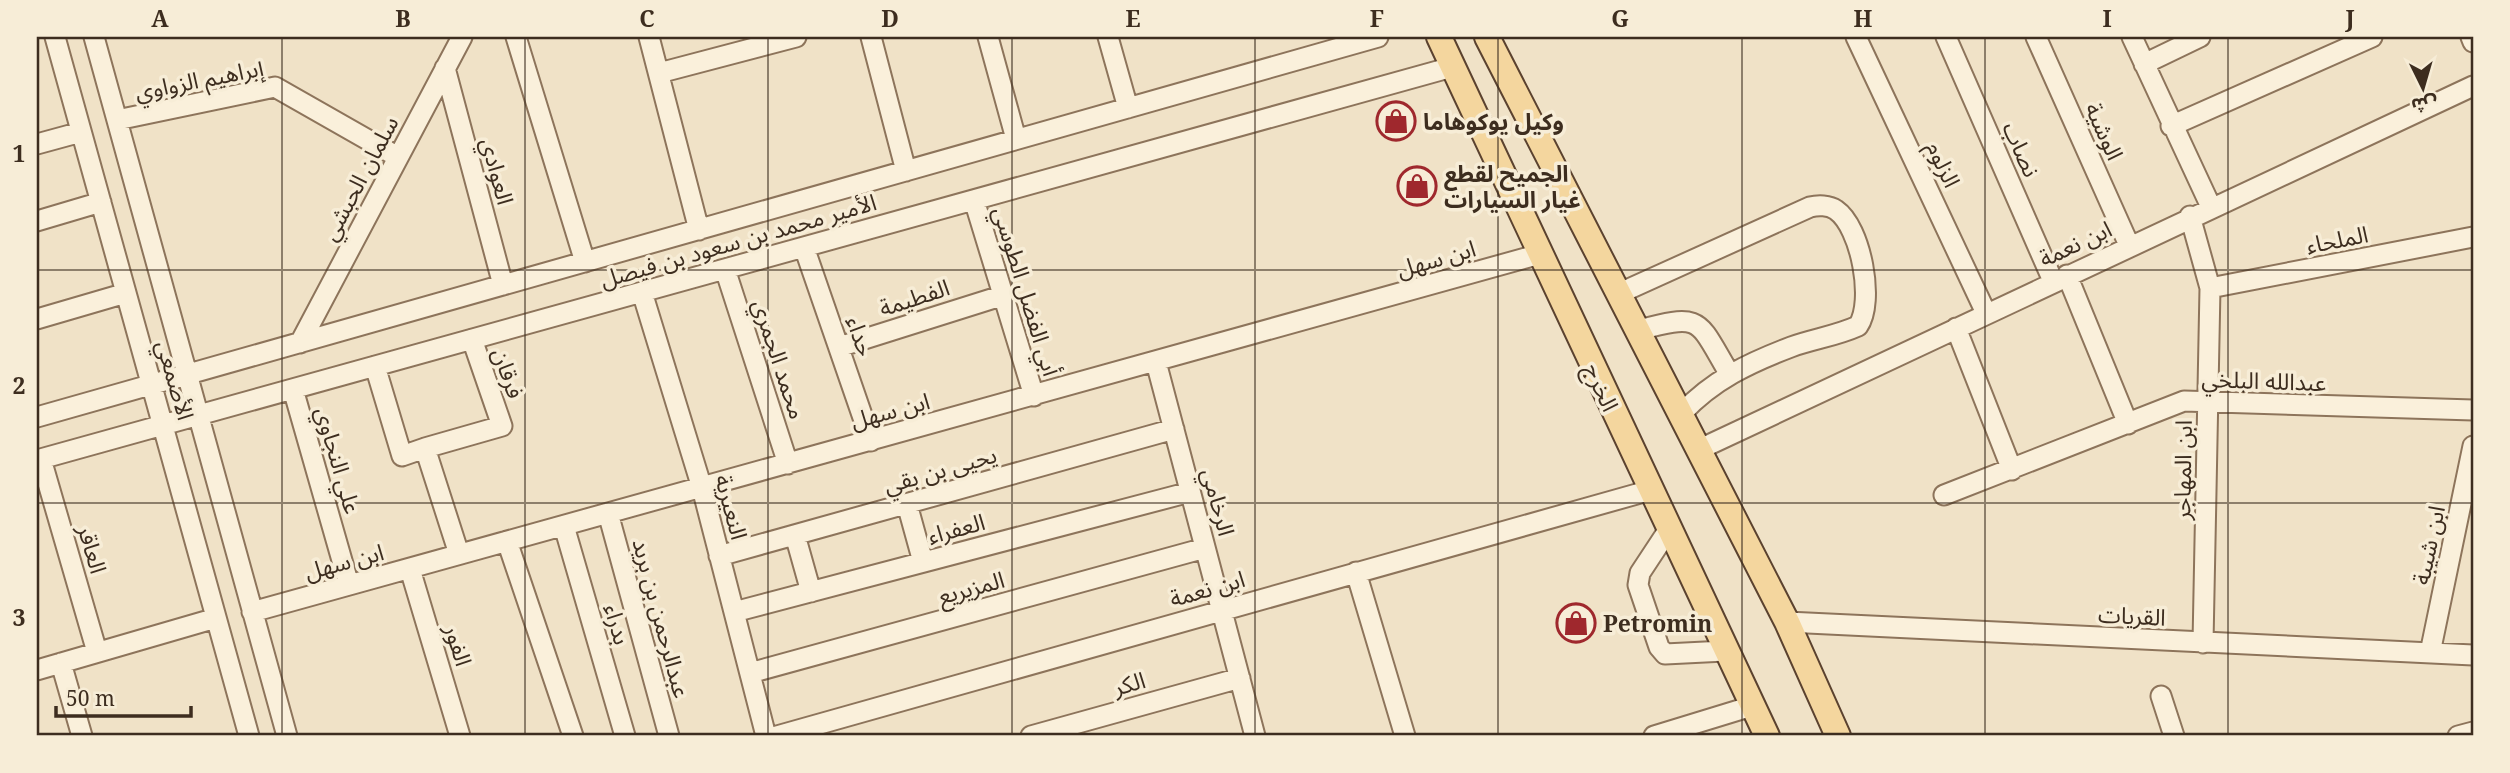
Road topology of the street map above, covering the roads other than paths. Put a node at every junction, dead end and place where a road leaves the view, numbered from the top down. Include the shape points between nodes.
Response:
1 (55, 37) edge
2 (94, 37) edge
3 (461, 37) edge
4 (516, 37) edge
5 (649, 37) edge
6 (796, 37) edge
7 (871, 37) edge
8 (988, 37) edge
9 (1108, 37) edge
10 (1378, 37) edge
11 (1439, 37) edge
12 (1487, 37) edge
13 (1856, 37) edge
14 (1946, 37) edge
15 (2036, 37) edge
16 (2132, 37) edge
17 (2200, 37) edge
18 (2372, 37) edge
19 (2470, 37) edge
20 (2473, 43) edge
21 (2144, 64) junction
22 (1452, 67) junction
23 (445, 68) junction
24 (659, 73) junction
25 (2473, 86) edge
26 (1128, 108) junction
27 (117, 120) junction
28 (2171, 126) junction
29 (81, 132) junction
30 (1016, 139) junction
31 (37, 144) edge
32 (398, 157) junction
33 (906, 171) junction
34 (974, 200) junction
35 (101, 202) junction
36 (2211, 207) junction
37 (2190, 216) junction
38 (37, 221) edge
39 (699, 230) junction
40 (2473, 237) edge
41 (2129, 245) junction
42 (804, 247) junction
43 (1540, 254) junction
44 (584, 262) junction
45 (725, 269) junction
46 (2060, 278) junction
47 (503, 285) junction
48 (2210, 288) junction
49 (642, 292) junction
50 (126, 293) junction
51 (1620, 293) junction
52 (1004, 295) junction
53 (1986, 313) junction
54 (37, 318) edge
55 (1956, 328) junction
56 (1639, 330) junction
57 (472, 339) junction
58 (300, 343) junction
59 (839, 347) junction
60 (1156, 362) junction
61 (375, 366) junction
62 (1729, 373) junction
63 (187, 375) junction
64 (152, 385) junction
65 (293, 389) junction
66 (1034, 396) junction
67 (2208, 404) junction
68 (2473, 410) edge
69 (1682, 413) junction
70 (198, 415) junction
71 (37, 417) edge
72 (2128, 424) junction
73 (163, 425) junction
74 (1174, 429) junction
75 (872, 441) junction
76 (2473, 446) edge
77 (425, 448) junction
78 (1700, 449) junction
79 (39, 459) edge
80 (788, 464) junction
81 (2012, 470) junction
82 (702, 488) junction
83 (1651, 490) junction
84 (1190, 492) junction
85 (1944, 495) dead end
86 (907, 504) junction
87 (608, 513) junction
88 (564, 526) junction
89 (1669, 529) junction
90 (794, 535) junction
91 (507, 541) junction
92 (1205, 548) junction
93 (459, 554) junction
94 (719, 556) junction
95 (923, 562) junction
96 (410, 569) junction
97 (1356, 572) junction
98 (349, 585) junction
99 (811, 592) junction
100 (1222, 610) junction
101 (253, 612) junction
102 (734, 612) junction
103 (216, 618) junction
104 (1787, 622) junction
105 (2203, 643) junction
106 (1726, 651) junction
107 (97, 652) junction
108 (2430, 653) junction
109 (2473, 655) edge
110 (61, 663) junction
111 (37, 670) edge
112 (750, 673) junction
113 (1240, 678) junction
114 (2161, 696) dead end
115 (1752, 706) junction
116 (2473, 732) edge
117 (1248, 734) edge
118 (82, 736) edge
119 (249, 736) edge
120 (287, 736) edge
121 (460, 736) edge
122 (573, 736) edge
123 (625, 736) edge
124 (669, 736) edge
125 (766, 736) edge
126 (777, 736) edge
127 (1031, 736) edge
128 (1405, 736) edge
129 (1654, 736) edge
130 (1766, 736) edge
131 (1838, 736) edge
132 (2174, 736) edge
133 (2458, 736) edge

1 - 29 street, الأصمعي
2 - 27 street, الأصمعي
3 - 23 street, سلمان الحبشي
4 - 44 street
5 - 24 street
6 - 24 street
7 - 33 street
8 - 30 street
9 - 26 street
10 - 26 street, الأمير محمد بن سعود بن فيصل
11 - 22 main road, الخرج
12 - 51 main road
13 - 53 street, الزلوم
14 - 46 street, نصاب
15 - 41 street, الوشية
16 - 21 street
17 - 21 street
18 - 28 street
19 - 20 street
21 - 28 street
22 - 34 street, الأمير محمد بن سعود بن فيصل
22 - 43 main road, الخرج
23 - 32 street, سلمان الحبشي
23 - 47 street, العوادي
24 - 39 street
25 - 36 street, ابن نعمة
26 - 30 street, الأمير محمد بن سعود بن فيصل
27 - 32 street, إبراهيم الزواوي via 275,87
27 - 63 street, الأصمعي
28 - 36 street
29 - 31 street
29 - 35 street, الأصمعي
30 - 33 street, الأمير محمد بن سعود بن فيصل
32 - 58 street, سلمان الحبشي
33 - 39 street, الأمير محمد بن سعود بن فيصل
34 - 42 street, الأمير محمد بن سعود بن فيصل
34 - 52 street, أبي الفضل الطوسي
35 - 38 street
35 - 50 street, الأصمعي
36 - 37 street, ابن نعمة
37 - 41 street, ابن نعمة
37 - 48 street, ابن المهاجر
39 - 44 street, الأمير محمد بن سعود بن فيصل
40 - 48 street, الملحاء
41 - 46 street, ابن نعمة
42 - 45 street, الأمير محمد بن سعود بن فيصل
42 - 59 street, حداء
43 - 60 street, ابن سهل
43 - 83 main road, الخرج
44 - 47 street, الأمير محمد بن سعود بن فيصل
45 - 49 street, الأمير محمد بن سعود بن فيصل
45 - 80 street, محمد الجمري
46 - 53 street, ابن نعمة
46 - 72 street, نصاب
47 - 58 street, الأمير محمد بن سعود بن فيصل
48 - 67 street, ابن المهاجر
49 - 57 street, الأمير محمد بن سعود بن فيصل
49 - 82 street, النعيرية
50 - 54 street
50 - 64 street, الأصمعي
51 - 56 main road
51 - 62 street via 1799,211 1817,206 1837,210 1848,223 1861,258 1867,305 1864,318 1844,332
52 - 59 street, الفطيمة
52 - 66 street, أبي الفضل الطوسي
53 - 55 street, ابن نعمة
55 - 78 street, ابن نعمة
55 - 81 street
56 - 62 street via 1676,320 1695,321
56 - 69 main road
57 - 61 street, الأمير محمد بن سعود بن فيصل
57 - 77 street, فرقان via 502,426
58 - 63 street, الأمير محمد بن سعود بن فيصل
59 - 75 street, حداء
60 - 66 street, ابن سهل
60 - 74 street, الرخامي
61 - 65 street, الأمير محمد بن سعود بن فيصل
61 - 77 street, فرقان via 402,456
62 - 69 street
63 - 64 street, الأمير محمد بن سعود بن فيصل
63 - 70 street, الأصمعي
64 - 71 street, الأمير محمد بن سعود بن فيصل
64 - 73 street, الأصمعي
65 - 70 street, الأمير محمد بن سعود بن فيصل
65 - 98 street, علي النجاوي
66 - 75 street, ابن سهل
67 - 68 street, عبدالله البلخي
67 - 72 street, عبدالله البلخي via 2184,401
67 - 105 street, ابن المهاجر
69 - 78 main road
70 - 73 street, الأمير محمد بن سعود بن فيصل
70 - 101 street, الأصمعي
72 - 81 street, عبدالله البلخي
73 - 79 street, الأمير محمد بن سعود بن فيصل
73 - 103 street, الأصمعي
74 - 84 street, الرخامي
74 - 86 street, يحيى بن بقي
75 - 80 street, ابن سهل
76 - 108 street, ابن شيبة
77 - 93 street
78 - 104 main road
79 - 107 street, العاقر
80 - 82 street, ابن سهل
81 - 85 street, عبدالله البلخي
82 - 87 street, ابن سهل
82 - 94 street, النعيرية
83 - 89 main road, الخرج
83 - 97 street, ابن نعمة
84 - 92 street, الرخامي
84 - 95 street, العفراء
86 - 90 street, يحيى بن بقي
86 - 95 street
87 - 88 street, ابن سهل
87 - 124 street, عبدالرحمن بن بريد
88 - 91 street, ابن سهل
88 - 123 street, بدراء
89 - 106 main road, الخرج
89 - 106 street via 1640,573 1638,585 1659,647 1675,656
90 - 94 street, يحيى بن بقي
90 - 99 street
91 - 93 street, ابن سهل
91 - 122 street
92 - 100 street, الرخامي
92 - 112 street, المزيريع
93 - 96 street, ابن سهل
94 - 102 street, النعيرية
95 - 99 street, العفراء
96 - 98 street, ابن سهل
96 - 121 street, الفور
97 - 100 street, ابن نعمة
97 - 128 street
98 - 101 street, ابن سهل
99 - 102 street, العفراء
100 - 113 street, الرخامي
100 - 126 street, ابن نعمة
101 - 120 street, الأصمعي
102 - 112 street, النعيرية
103 - 107 street
103 - 119 street, الأصمعي
104 - 105 street, القريات
104 - 131 main road
105 - 108 street, القريات
106 - 115 main road, الخرج
107 - 110 street
108 - 109 street, القريات
110 - 111 street
110 - 118 street
112 - 125 street, النعيرية
113 - 117 street, الرخامي
113 - 127 street, الكر
114 - 132 street
115 - 129 street
115 - 130 main road, الخرج
116 - 133 street

